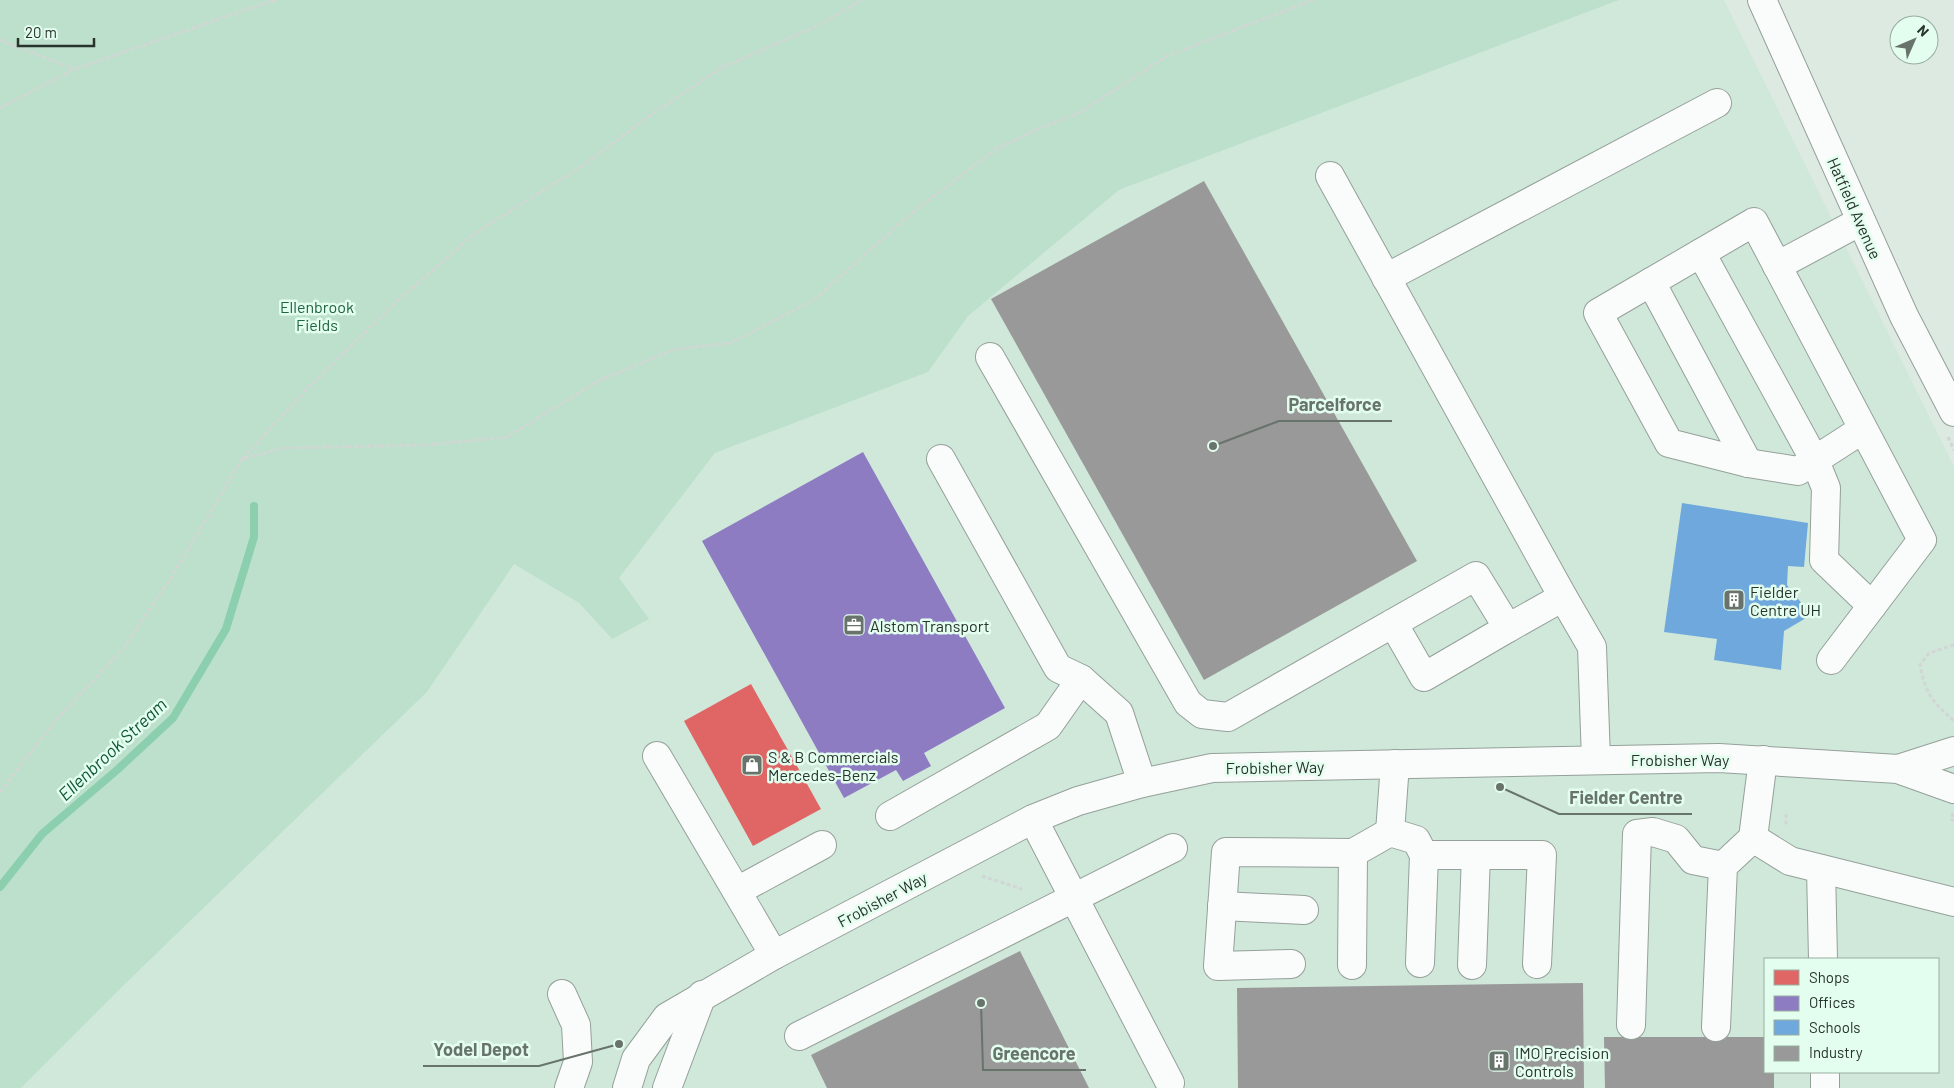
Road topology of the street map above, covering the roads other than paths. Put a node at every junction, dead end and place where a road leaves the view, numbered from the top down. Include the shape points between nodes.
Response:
1 (1762, 0) edge
2 (1717, 103) dead end
3 (1330, 176) dead end
4 (1861, 220) junction
5 (1702, 253) junction
6 (1777, 266) junction
7 (1386, 278) junction
8 (1651, 282) junction
9 (990, 357) dead end
10 (1954, 412) edge
11 (1863, 428) junction
12 (940, 459) dead end
13 (1815, 461) junction
14 (1748, 463) junction
15 (1563, 597) junction
16 (1872, 606) junction
17 (1393, 623) junction
18 (1508, 628) junction
19 (1831, 660) dead end
20 (1081, 679) junction
21 (1954, 751) edge
22 (658, 756) dead end
23 (1596, 760) junction
24 (1763, 760) junction
25 (1395, 764) junction
26 (1898, 769) junction
27 (1142, 783) junction
28 (1954, 790) edge
29 (890, 816) dead end
30 (1033, 819) junction
31 (1390, 832) junction
32 (1752, 838) junction
33 (822, 845) dead end
34 (1173, 848) dead end
35 (1352, 853) junction
36 (1424, 855) junction
37 (1476, 855) junction
38 (1723, 866) junction
39 (1821, 869) junction
40 (737, 892) junction
41 (1075, 897) junction
42 (1954, 902) edge
43 (1222, 906) junction
44 (1304, 910) dead end
45 (774, 955) junction
46 (1823, 958) edge
47 (1420, 963) dead end
48 (1290, 964) dead end
49 (1537, 964) dead end
50 (1352, 965) dead end
51 (1472, 965) dead end
52 (562, 994) dead end
53 (702, 995) junction
54 (1632, 1025) dead end
55 (1716, 1027) dead end
56 (799, 1036) dead end
57 (1825, 1073) edge
58 (1170, 1083) dead end
59 (569, 1088) edge
60 (628, 1088) edge
61 (667, 1088) edge
62 (1825, 1088) edge

1 - 4 street, Hatfield Avenue
2 - 7 street
3 - 7 street
4 - 6 street
4 - 10 street, Hatfield Avenue via 1904,316
5 - 6 street via 1754,222
5 - 8 street
5 - 13 street
6 - 11 street
7 - 15 street
8 - 14 street
8 - 14 street via 1598,313 1669,443
9 - 17 street via 1188,703 1202,714 1228,717
11 - 13 street
11 - 16 street via 1922,540
12 - 20 street via 1058,668
13 - 14 street via 1798,471
13 - 16 street via 1826,488 1824,560
15 - 18 street
15 - 23 street via 1592,647
16 - 19 street
17 - 18 street via 1476,576
17 - 18 street via 1424,677
20 - 27 street via 1119,713
20 - 29 street via 1048,726
21 - 26 street, Frobisher Way
22 - 40 street
23 - 24 street, Frobisher Way
23 - 25 street, Frobisher Way
24 - 26 street, Frobisher Way
24 - 32 street
25 - 27 street, Frobisher Way via 1212,768
25 - 31 street
26 - 28 street, Frobisher Way
27 - 30 street, Frobisher Way via 1078,801
30 - 41 street
30 - 45 street, Frobisher Way
31 - 35 street
31 - 36 street via 1416,840
32 - 38 street
32 - 39 street via 1790,861
33 - 40 street
34 - 41 street
35 - 43 street via 1226,852
35 - 50 street
36 - 37 street
36 - 47 street
37 - 49 street via 1542,855
37 - 51 street
38 - 54 street via 1693,860 1676,839 1653,832 1637,834
38 - 55 street
39 - 42 street
39 - 46 street
40 - 45 street
41 - 56 street
41 - 58 street
43 - 44 street
43 - 48 street via 1218,966
45 - 53 street, Frobisher Way
52 - 59 street via 576,1025 578,1062
53 - 60 street, Frobisher Way via 667,1017 636,1059
53 - 61 street
57 - 62 street

